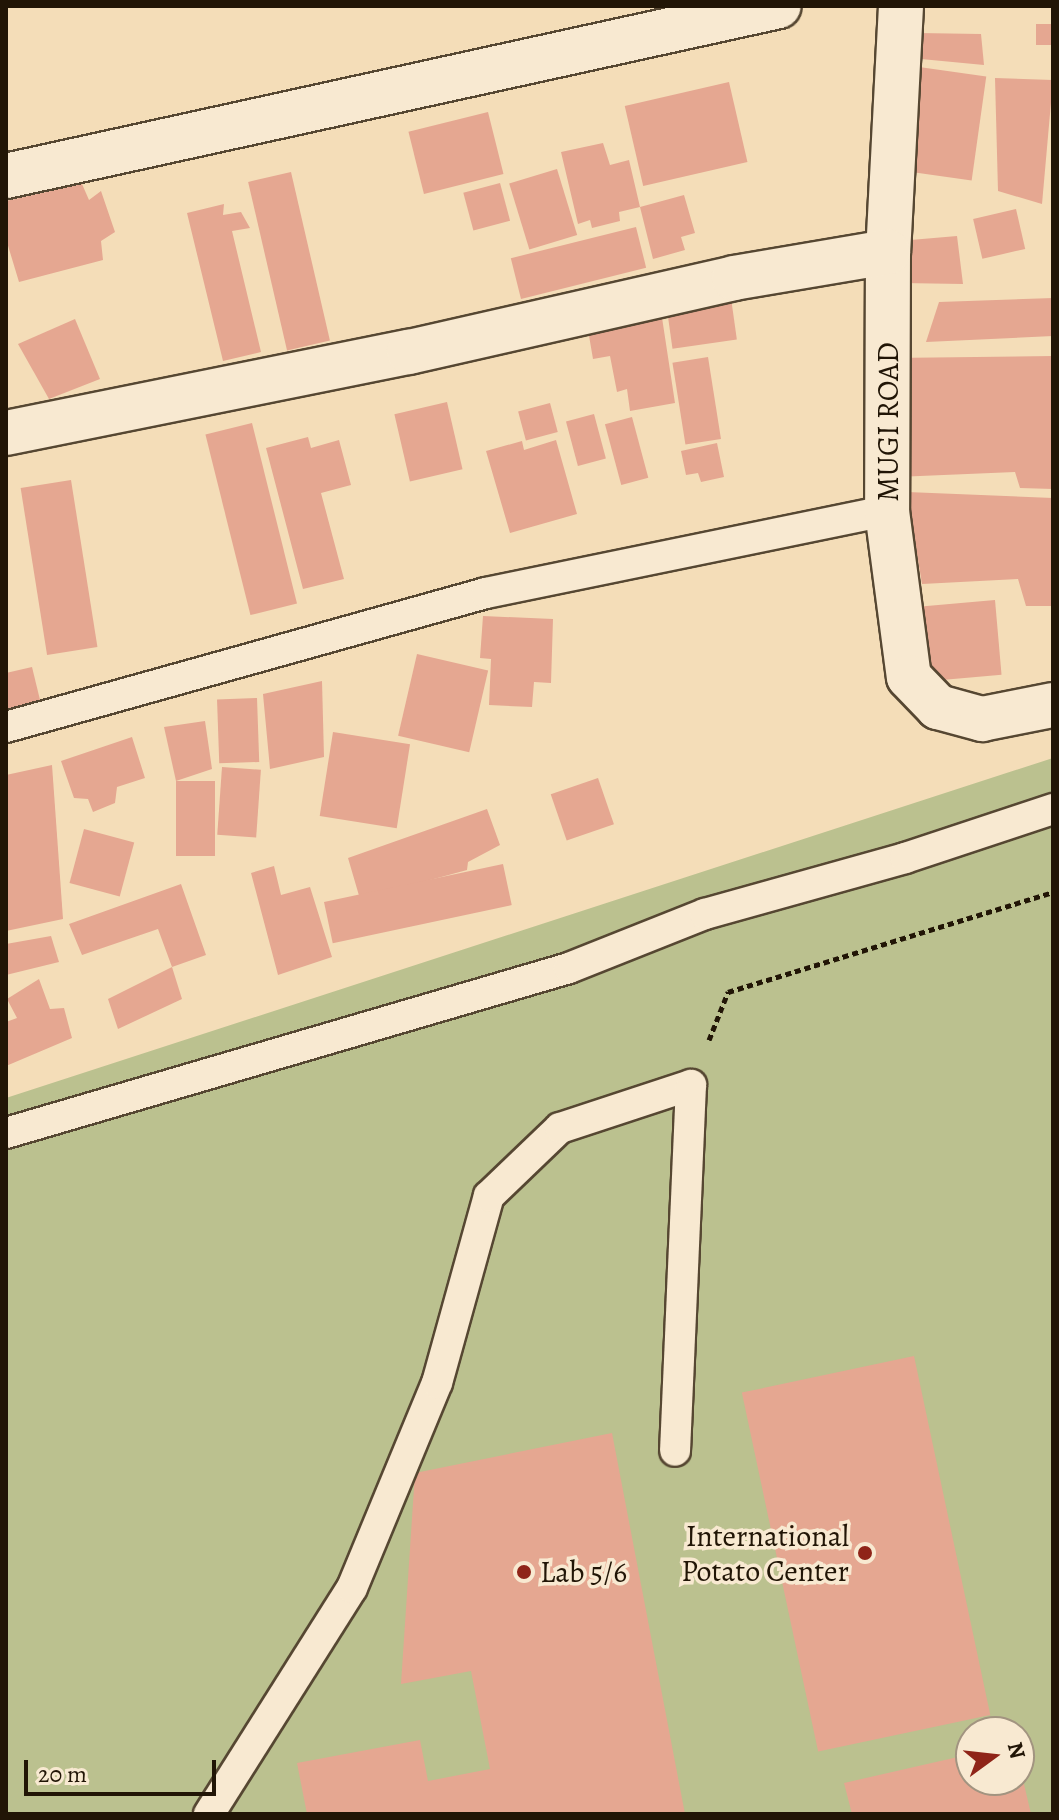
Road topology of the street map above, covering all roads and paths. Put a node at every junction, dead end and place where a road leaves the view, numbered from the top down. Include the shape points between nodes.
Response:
1 (779, 6) edge
2 (901, 6) edge
3 (6, 176) edge
4 (888, 252) junction
5 (6, 433) edge
6 (887, 511) junction
7 (1053, 705) edge
8 (6, 727) edge
9 (1053, 809) edge
10 (1053, 892) edge
11 (691, 1085) junction
12 (6, 1133) edge
13 (675, 1451) dead end
14 (209, 1814) edge

1 - 3 street
2 - 4 street, MUGI ROAD
4 - 5 street via 734,278 379,358
4 - 6 street, MUGI ROAD
6 - 7 street, MUGI ROAD via 909,677 938,707 982,719
6 - 8 lane via 486,593
9 - 12 lane via 905,858 705,914 569,968
10 - 11 path via 728,992
11 - 13 lane
11 - 14 lane via 560,1128 489,1196 437,1383 352,1588

